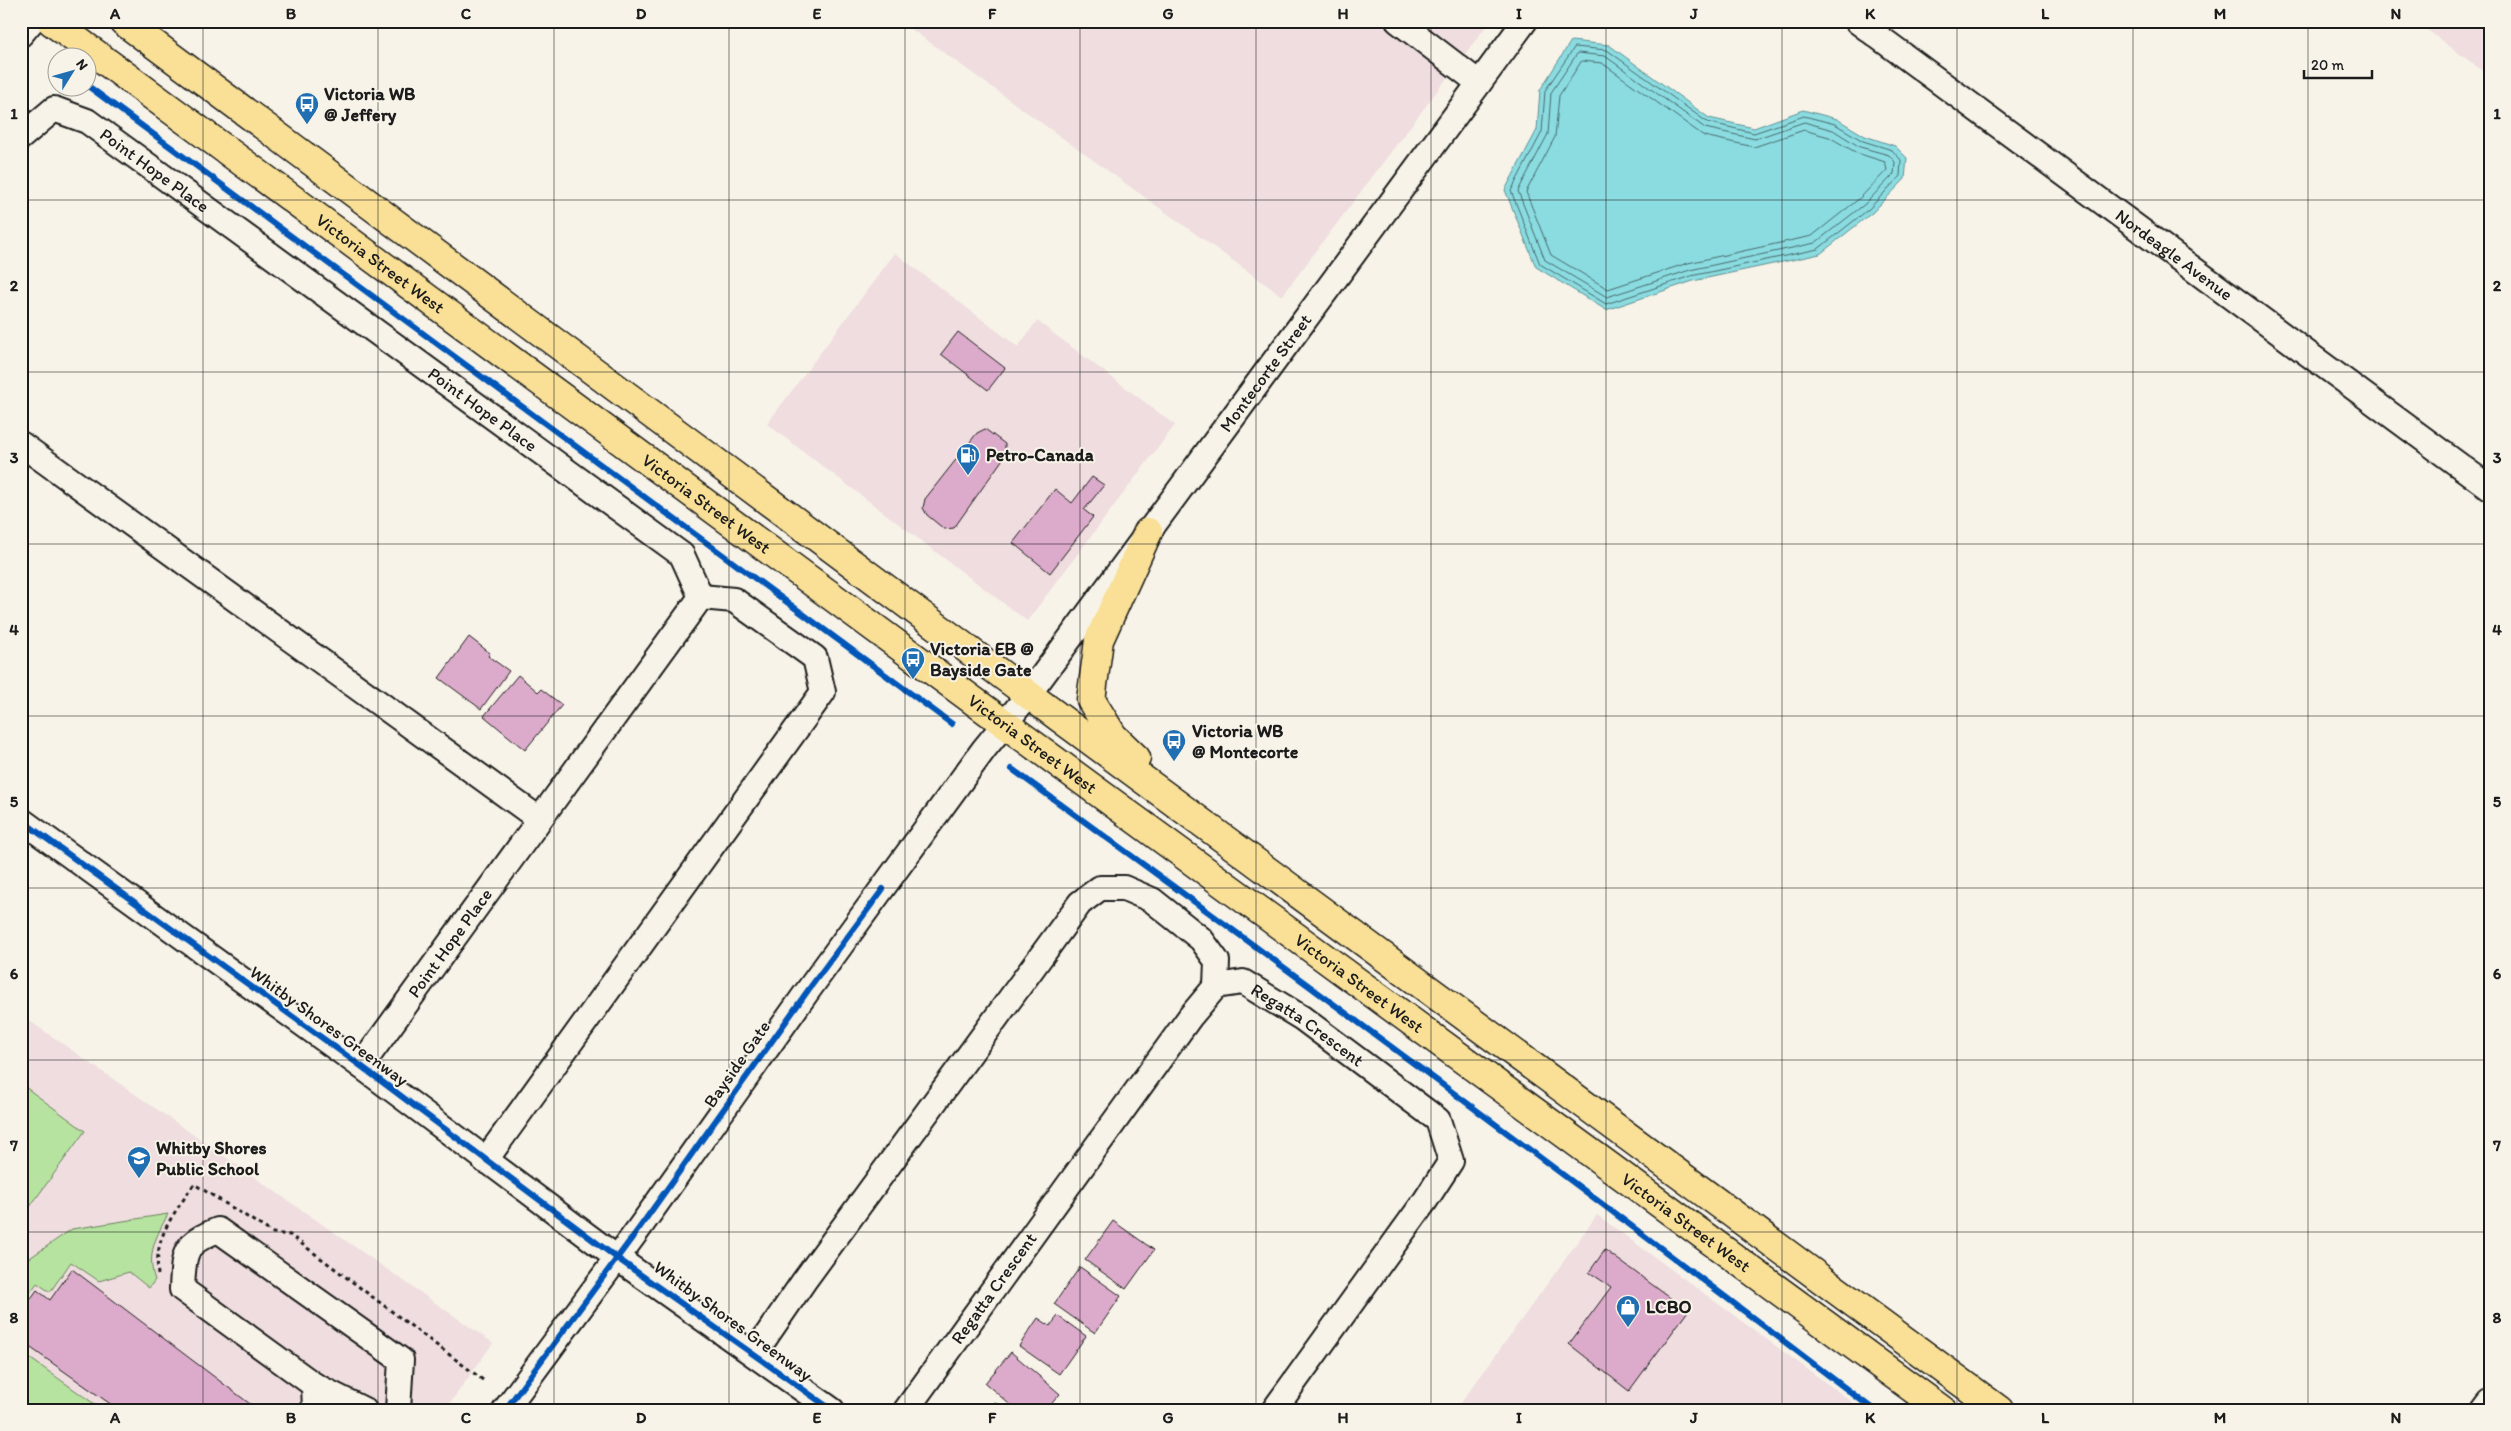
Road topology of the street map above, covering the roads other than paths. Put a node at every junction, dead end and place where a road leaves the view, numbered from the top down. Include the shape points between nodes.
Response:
1 (32, 21) edge
2 (51, 21) edge
3 (123, 21) edge
4 (146, 21) edge
5 (1398, 21) edge
6 (1525, 21) edge
7 (1857, 21) edge
8 (21, 34) edge
9 (180, 63) junction
10 (1479, 83) junction
11 (21, 137) edge
12 (21, 444) edge
13 (2490, 488) edge
14 (1148, 532) junction
15 (701, 597) junction
16 (1028, 694) junction
17 (1005, 724) junction
18 (539, 819) junction
19 (21, 820) edge
20 (1215, 833) junction
21 (1216, 986) junction
22 (361, 1066) junction
23 (486, 1161) junction
24 (617, 1258) junction
25 (754, 1354) junction
26 (314, 1385) junction
27 (2490, 1402) edge
28 (315, 1410) edge
29 (364, 1410) edge
30 (398, 1410) edge
31 (505, 1410) edge
32 (832, 1410) edge
33 (906, 1410) edge
34 (1274, 1410) edge
35 (1942, 1410) edge
36 (1999, 1410) edge
37 (2484, 1410) edge

1 - 8 street
2 - 17 main road, Victoria Street West
3 - 9 main road, Victoria Street West
4 - 9 main road
5 - 10 street
6 - 10 street, Montecorte Street
7 - 13 street, Nordeagle Avenue
9 - 16 main road, Victoria Street West
10 - 14 street, Montecorte Street
11 - 15 street, Point Hope Place via 54,108 87,120 682,555
12 - 18 street
14 - 16 street, Montecorte Street
14 - 20 main road via 1099,640 1091,700 1113,736
15 - 18 street, Point Hope Place
15 - 23 street via 734,600 815,658 823,692
16 - 17 street, Montecorte Street
16 - 20 main road, Victoria Street West
17 - 24 street, Bayside Gate
17 - 35 main road, Victoria Street West
18 - 22 street, Point Hope Place
19 - 22 street, Whitby Shores Greenway
20 - 36 main road, Victoria Street West
21 - 25 street via 1217,961 1200,939 1152,900 1124,888 1100,888 1080,903
21 - 33 street, Regatta Crescent via 1190,1016
21 - 34 street, Regatta Crescent via 1243,982 1302,1018 1438,1120 1451,1161
22 - 23 street, Whitby Shores Greenway
23 - 24 street, Whitby Shores Greenway
24 - 25 street, Whitby Shores Greenway
24 - 31 street
25 - 32 street, Whitby Shores Greenway
26 - 28 street
26 - 29 street
26 - 30 street via 182,1289 184,1254 198,1238 218,1230 401,1360
27 - 37 street

